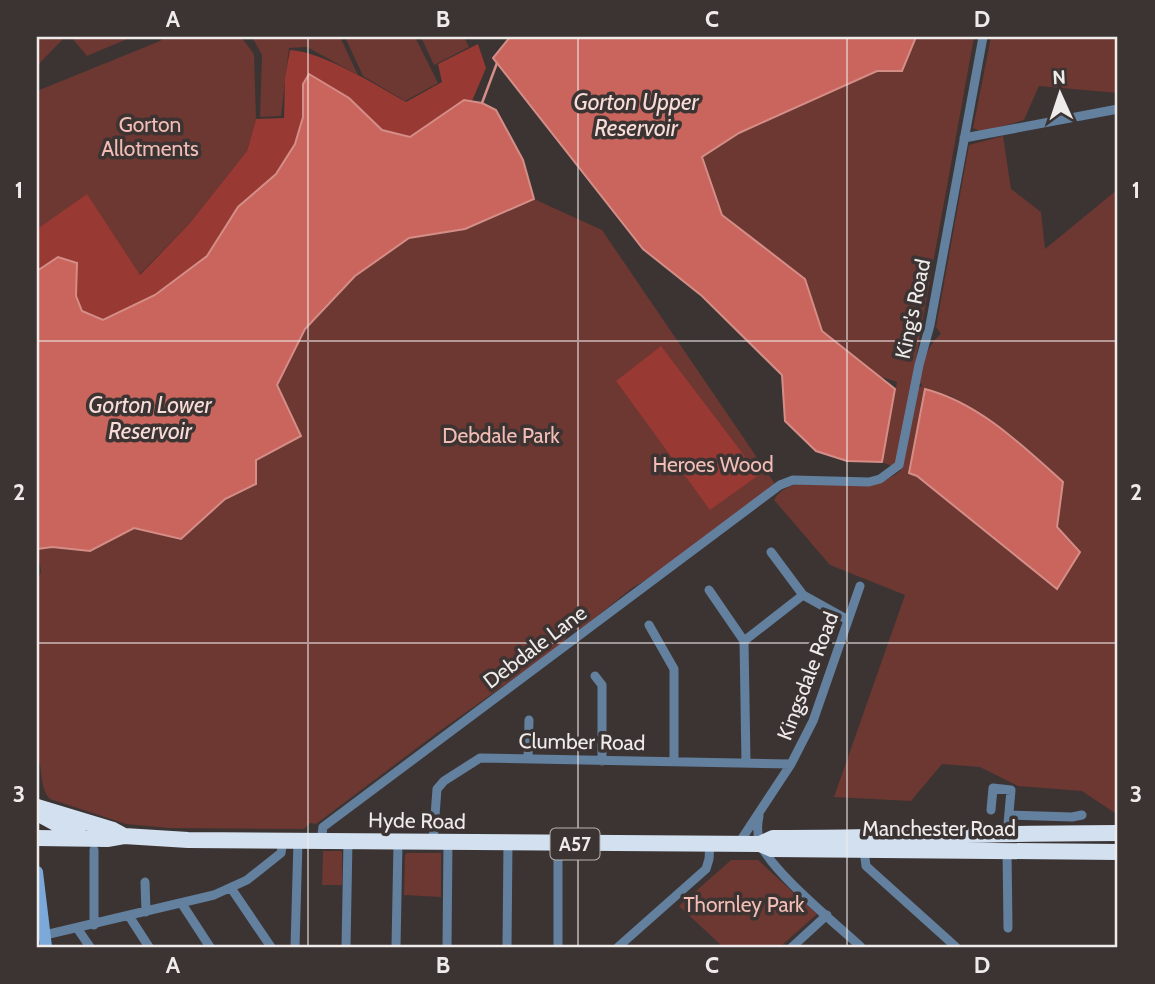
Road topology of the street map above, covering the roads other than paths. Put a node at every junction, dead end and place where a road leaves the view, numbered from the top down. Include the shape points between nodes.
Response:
1 (983, 37) edge
2 (1118, 109) edge
3 (964, 138) junction
4 (780, 485) joint
5 (771, 552) dead end
6 (860, 586) dead end
7 (709, 590) dead end
8 (803, 595) junction
9 (848, 620) junction
10 (649, 625) dead end
11 (744, 641) junction
12 (595, 676) dead end
13 (529, 720) dead end
14 (528, 759) junction
15 (601, 761) junction
16 (674, 761) junction
17 (746, 762) junction
18 (791, 764) junction
19 (37, 807) edge
20 (991, 810) dead end
21 (761, 811) junction
22 (37, 813) edge
23 (1082, 815) dead end
24 (1009, 816) junction
25 (1118, 833) edge
26 (124, 836) junction
27 (37, 838) edge
28 (290, 841) junction
29 (321, 841) junction
30 (348, 841) junction
31 (1007, 841) junction
32 (398, 842) junction
33 (440, 842) junction
34 (509, 843) junction
35 (710, 843) junction
36 (739, 843) junction
37 (558, 844) junction
38 (760, 844) junction
39 (89, 845) junction
40 (864, 850) junction
41 (1118, 852) edge
42 (37, 864) edge
43 (37, 872) edge
44 (145, 882) dead end
45 (231, 888) junction
46 (182, 904) junction
47 (146, 912) junction
48 (827, 915) junction
49 (129, 916) junction
50 (94, 925) junction
51 (77, 928) junction
52 (1009, 928) dead end
53 (46, 941) edge
54 (90, 947) edge
55 (149, 947) edge
56 (210, 947) edge
57 (271, 947) edge
58 (295, 947) edge
59 (346, 947) edge
60 (396, 947) edge
61 (447, 947) edge
62 (507, 947) edge
63 (558, 947) edge
64 (618, 947) edge
65 (792, 947) edge
66 (861, 947) edge
67 (956, 947) edge

1 - 3 street, King's Road
2 - 3 street
3 - 4 street, King's Road via 899,465 869,482 793,480
4 - 29 street, Debdale Lane via 323,827
5 - 8 street
6 - 9 street, Kingsdale Road
7 - 11 street
8 - 9 street
8 - 11 street
9 - 18 street, Kingsdale Road via 813,721
10 - 16 street via 674,669
11 - 17 street
12 - 15 street via 603,685
13 - 14 street
14 - 15 street, Clumber Road
14 - 33 street, Clumber Road via 480,758 444,781 434,796
15 - 16 street, Clumber Road
16 - 17 street, Clumber Road
17 - 18 street, Clumber Road
18 - 21 street, Kingsdale Road
19 - 26 highway, Hyde Road / A57
20 - 24 street via 993,788 1011,790
21 - 36 street, Kingsdale Road
21 - 38 street via 757,825
22 - 39 highway
23 - 24 street
24 - 31 street
25 - 31 highway, Manchester Road / A57
26 - 28 highway, Hyde Road / A57
26 - 39 highway, Hyde Road / A57
27 - 39 highway, Hyde Road / A57
28 - 29 highway, Hyde Road / A57
28 - 45 street via 281,853
28 - 58 street
29 - 30 highway, Hyde Road / A57
30 - 32 highway, Hyde Road / A57
30 - 59 street
31 - 38 highway, Manchester Road / A57 via 772,838
31 - 40 highway, Manchester Road / A57
31 - 41 highway, Manchester Road / A57
31 - 52 street
32 - 33 highway, Hyde Road / A57
32 - 60 street
33 - 34 highway, Hyde Road / A57
33 - 61 street, Clumber Road
34 - 37 highway, Hyde Road / A57
34 - 62 street
35 - 36 highway, Manchester Road / A57
35 - 37 highway, Hyde Road / A57
35 - 64 street via 706,869
36 - 38 highway, Manchester Road / A57
37 - 63 street
38 - 40 highway, Manchester Road / A57 via 772,849
38 - 48 street via 773,865
39 - 50 street
40 - 67 street via 866,866
42 - 43 main road
43 - 53 main road
44 - 47 street
45 - 46 street
45 - 57 street
46 - 47 street
46 - 56 street
47 - 49 street
48 - 65 street
48 - 66 street
49 - 50 street
49 - 55 street
50 - 51 street
51 - 53 street
51 - 54 street

